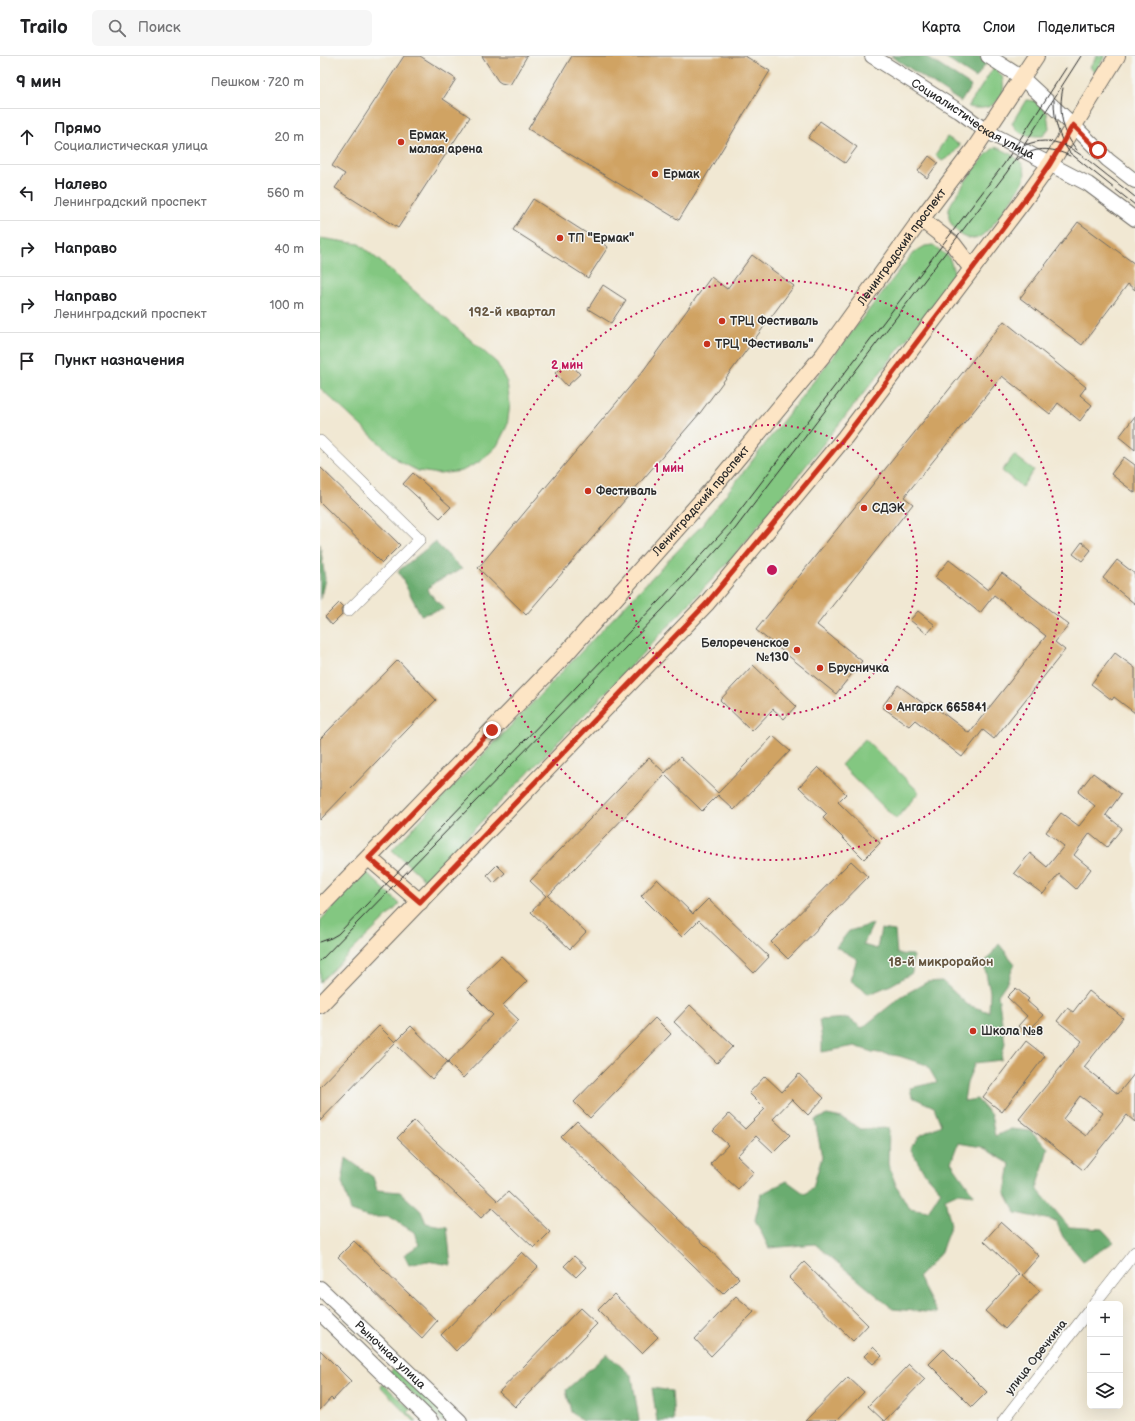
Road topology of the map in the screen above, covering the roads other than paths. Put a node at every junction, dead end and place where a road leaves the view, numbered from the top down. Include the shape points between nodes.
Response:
1 (872, 56) edge
2 (988, 56) edge
3 (1036, 56) edge
4 (1117, 56) edge
5 (1022, 78) junction
6 (1073, 125) junction
7 (986, 131) junction
8 (1050, 164) junction
9 (1135, 181) edge
10 (921, 219) junction
11 (1135, 219) edge
12 (972, 269) junction
13 (320, 441) edge
14 (348, 611) dead end
15 (369, 858) junction
16 (420, 902) junction
17 (320, 907) edge
18 (320, 1005) edge
19 (1134, 1255) edge
20 (320, 1288) edge
21 (1096, 1301) edge
22 (320, 1313) edge
23 (1087, 1314) edge
24 (390, 1356) junction
25 (376, 1367) junction
26 (431, 1421) edge
27 (460, 1421) edge
28 (1003, 1421) edge

1 - 7 street, Социалистическая улица
2 - 5 street
3 - 5 main road, Ленинградский проспект
4 - 6 main road
5 - 6 street
5 - 7 main road, Ленинградский проспект
6 - 8 main road
6 - 9 street via 1108,160
7 - 8 street, Социалистическая улица
7 - 10 main road, Ленинградский проспект
8 - 11 street, Социалистическая улица via 1088,184
8 - 12 main road
10 - 12 main road via 953,244
10 - 15 main road, Ленинградский проспект via 824,354 712,488 562,658
12 - 16 main road via 841,443 707,603
13 - 14 street via 420,539
15 - 16 main road
15 - 17 main road, Ленинградский проспект
16 - 18 main road
19 - 21 street
20 - 24 street, Рыночная улица
22 - 25 street, Рыночная улица
23 - 28 street, улица Оречкина
24 - 25 street
24 - 27 street, Рыночная улица
25 - 26 street, Рыночная улица

